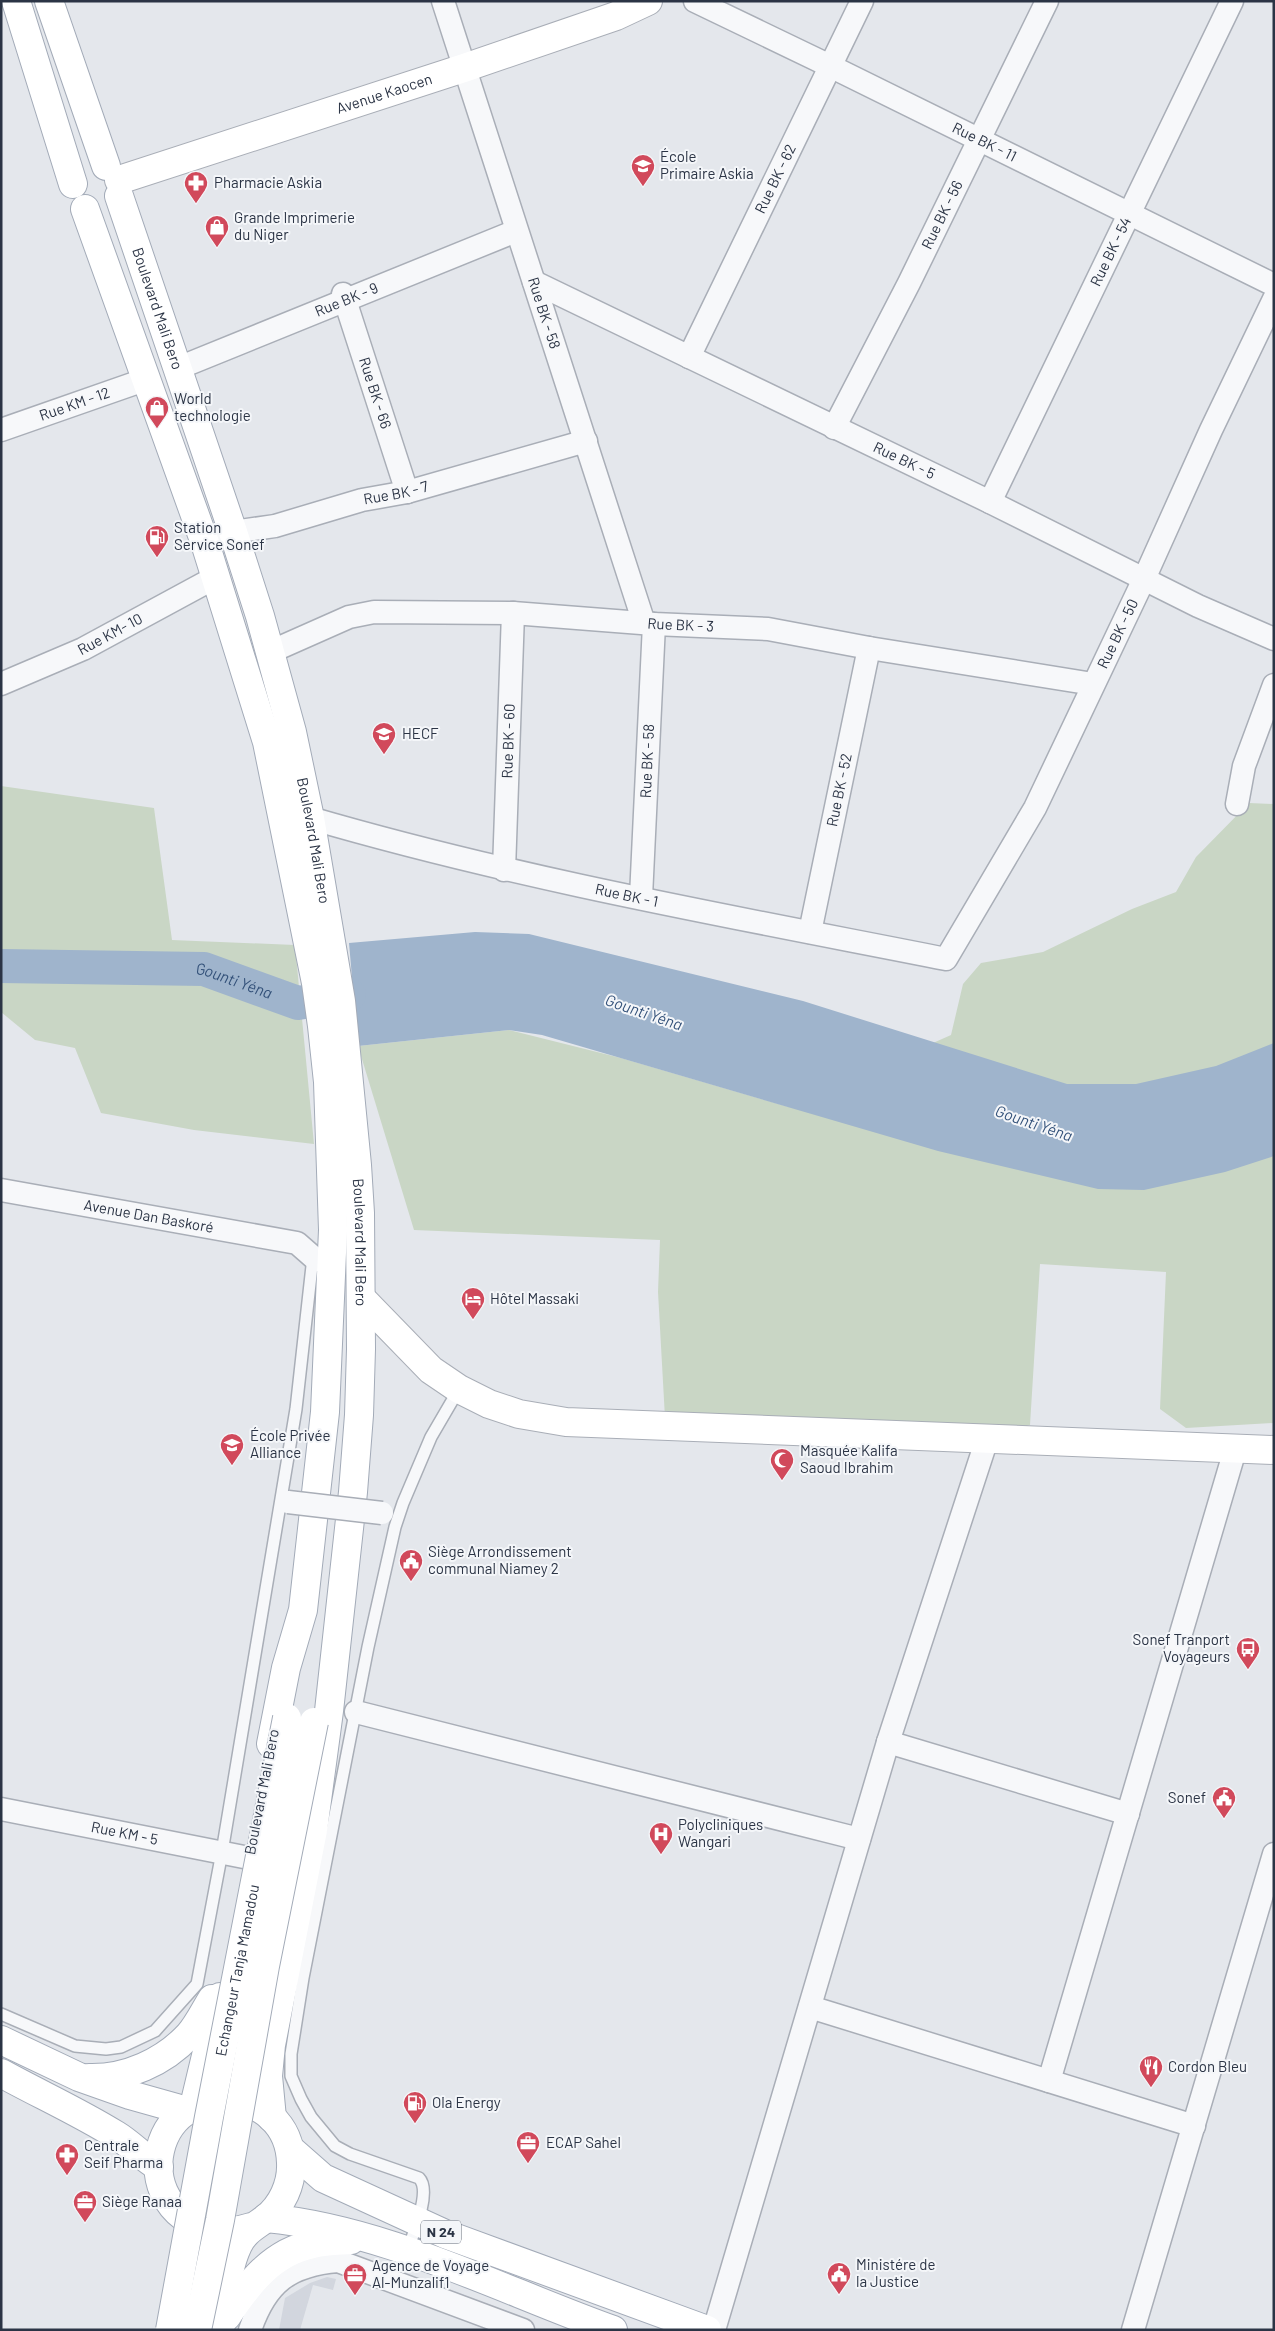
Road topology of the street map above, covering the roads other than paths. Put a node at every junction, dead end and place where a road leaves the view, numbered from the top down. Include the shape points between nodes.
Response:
1 (16, 1) edge
2 (49, 1) edge
3 (443, 1) edge
4 (648, 1) edge
5 (695, 1) edge
6 (862, 1) edge
7 (1047, 1) edge
8 (1232, 1) edge
9 (830, 66) junction
10 (464, 68) junction
11 (980, 141) junction
12 (114, 181) junction
13 (73, 184) junction
14 (85, 209) junction
15 (1130, 215) junction
16 (516, 231) junction
17 (534, 282) junction
18 (1274, 285) edge
19 (344, 298) junction
20 (1274, 300) edge
21 (689, 357) junction
22 (176, 369) junction
23 (146, 379) junction
24 (834, 428) junction
25 (1, 430) edge
26 (586, 442) junction
27 (407, 492) junction
28 (990, 502) junction
29 (233, 532) junction
30 (205, 543) junction
31 (216, 577) junction
32 (1144, 579) junction
33 (514, 613) junction
34 (649, 623) junction
35 (1274, 639) edge
36 (869, 648) junction
37 (270, 652) junction
38 (1, 684) edge
39 (1093, 684) junction
40 (1274, 685) edge
41 (1237, 804) dead end
42 (310, 818) junction
43 (504, 870) junction
44 (641, 897) junction
45 (810, 932) junction
46 (946, 960) joint
47 (327, 982) junction
48 (333, 1023) junction
49 (1, 1190) edge
50 (333, 1230) junction
51 (314, 1256) junction
52 (361, 1298) junction
53 (459, 1389) junction
54 (987, 1439) junction
55 (1235, 1450) junction
56 (1274, 1450) edge
57 (288, 1502) dead end
58 (382, 1513) dead end
59 (303, 1610) junction
60 (338, 1618) junction
61 (356, 1712) junction
62 (888, 1742) junction
63 (1, 1809) edge
64 (1128, 1814) junction
65 (323, 1832) junction
66 (859, 1839) junction
67 (222, 1852) junction
68 (1274, 1854) edge
69 (248, 1858) junction
70 (224, 1981) junction
71 (810, 2006) junction
72 (1, 2014) edge
73 (1, 2040) edge
74 (1, 2073) edge
75 (79, 2077) junction
76 (1049, 2081) junction
77 (190, 2108) junction
78 (272, 2118) junction
79 (1194, 2126) junction
80 (290, 2149) junction
81 (159, 2167) junction
82 (183, 2217) junction
83 (418, 2221) junction
84 (259, 2222) junction
85 (368, 2238) junction
86 (407, 2251) junction
87 (488, 2323) edge
88 (592, 2327) edge
89 (212, 2328) edge
90 (162, 2330) edge
91 (170, 2330) edge
92 (250, 2330) edge
93 (523, 2330) edge
94 (707, 2330) edge
95 (714, 2330) edge
96 (1133, 2330) edge

1 - 13 main road
2 - 12 main road, Boulevard Mali Bero
3 - 10 street, Rue BK - 58
4 - 10 main road, Avenue Kaocen via 616,16
5 - 9 street, Rue BK - 11
6 - 9 street, Rue BK - 62
7 - 11 street, Rue BK - 56
8 - 15 street, Rue BK - 54
9 - 11 street, Rue BK - 11
9 - 21 street, Rue BK - 62
10 - 12 main road, Avenue Kaocen
10 - 16 street, Rue BK - 58
11 - 15 street, Rue BK - 11
11 - 24 street, Rue BK - 56
12 - 13 main road via 98,164 78,172
12 - 14 main road via 111,207 93,212
12 - 22 main road, Boulevard Mali Bero
13 - 14 main road via 73,196
14 - 23 main road, Boulevard Mali Bero
15 - 18 street, Rue BK - 11
15 - 28 street, Rue BK - 54
16 - 17 street, Rue BK - 58
16 - 19 street, Rue BK - 9
17 - 21 street, Rue BK - 5
17 - 26 street, Rue BK - 58
19 - 22 street, Rue BK - 9
19 - 27 street, Rue BK - 66
20 - 32 street, Rue BK - 50
21 - 24 street, Rue BK - 5
22 - 29 main road, Boulevard Mali Bero
23 - 25 street, Rue KM - 12
23 - 30 main road, Boulevard Mali Bero
24 - 28 street, Rue BK - 5
26 - 27 street, Rue BK - 7
26 - 34 street, Rue BK - 58
27 - 29 street, Rue BK - 7 via 362,500 276,526
28 - 32 street, Rue BK - 5
29 - 30 street, Rue BK - 7
29 - 37 main road, Boulevard Mali Bero
30 - 31 main road, Boulevard Mali Bero
31 - 38 street, Rue KM- 10 via 83,649
31 - 47 main road, Boulevard Mali Bero via 267,742
32 - 35 street, Rue BK - 5
32 - 39 street, Rue BK - 50
33 - 34 street, Rue BK - 3
33 - 37 street, Rue BK - 3 via 360,614
33 - 43 street, Rue BK - 60
34 - 36 street, Rue BK - 3 via 768,629
34 - 44 street, Rue BK - 58
36 - 39 street, Rue BK - 3
36 - 45 street, Rue BK - 52
37 - 42 main road, Boulevard Mali Bero via 292,732
39 - 46 street, Rue BK - 50 via 1035,808
40 - 41 street via 1244,766
42 - 43 street, Rue BK - 1
42 - 47 main road, Boulevard Mali Bero
43 - 44 street, Rue BK - 1
44 - 45 street, Rue BK - 1
45 - 46 street, Rue BK - 1
47 - 48 main road, Boulevard Mali Bero
48 - 50 main road, Boulevard Mali Bero via 328,1082
48 - 52 main road, Boulevard Mali Bero via 358,1165
49 - 51 street, Avenue Dan Baskoré
50 - 51 main road, Boulevard Mali Bero
50 - 51 street
51 - 59 main road, Boulevard Mali Bero via 325,1412
51 - 67 lane via 296,1409
52 - 53 main road via 431,1370
52 - 60 main road, Boulevard Mali Bero via 360,1414
53 - 54 main road via 519,1414 566,1422
53 - 61 lane, Boulevard Mali Bero via 431,1437 398,1516
54 - 55 main road
54 - 62 street
55 - 56 main road
55 - 64 street
57 - 58 street, bridge
59 - 69 main road, Boulevard Mali Bero via 286,1668
59 - 91 main road, Echangeur Tanja Mamadou, bridge via 287,1718
60 - 65 main road, Boulevard Mali Bero
60 - 89 main road, Echangeur Tanja Mamadou, bridge via 265,1966 220,2220
61 - 65 lane, Boulevard Mali Bero
61 - 66 street
62 - 64 street
62 - 66 street
63 - 67 street, Rue KM - 5
64 - 76 street
65 - 78 main road, Boulevard Mali Bero via 271,2045 268,2076
65 - 83 lane via 290,2054 292,2076 311,2117 335,2146 422,2181 424,2191
66 - 71 street
67 - 69 street, Rue KM - 5
67 - 72 lane via 196,1984 155,2031 121,2047 82,2047
68 - 79 street
69 - 70 main road, Boulevard Mali Bero
70 - 75 main road via 190,2034 165,2055 130,2072 107,2077
70 - 77 main road, Boulevard Mali Bero
71 - 76 street
71 - 95 street
73 - 75 main road
74 - 81 main road via 95,2122
75 - 77 main road via 130,2095
76 - 79 street
77 - 78 main road via 205,2101 229,2098 252,2104
77 - 81 main road via 166,2135
78 - 80 main road
79 - 96 street
80 - 83 main road, N 24 via 323,2178
80 - 84 main road via 288,2187 283,2198
81 - 82 main road via 162,2186 170,2203
82 - 84 main road via 216,2231 234,2232
82 - 90 main road
83 - 86 lane
83 - 94 main road, N 24 via 445,2234
84 - 85 main road, N 24 via 310,2222
84 - 89 main road via 239,2243
85 - 86 main road, N 24
85 - 89 main road via 313,2244 292,2250 272,2262 250,2283
86 - 88 main road, N 24
87 - 92 street via 338,2261 319,2262 276,2282 260,2304
87 - 93 street

